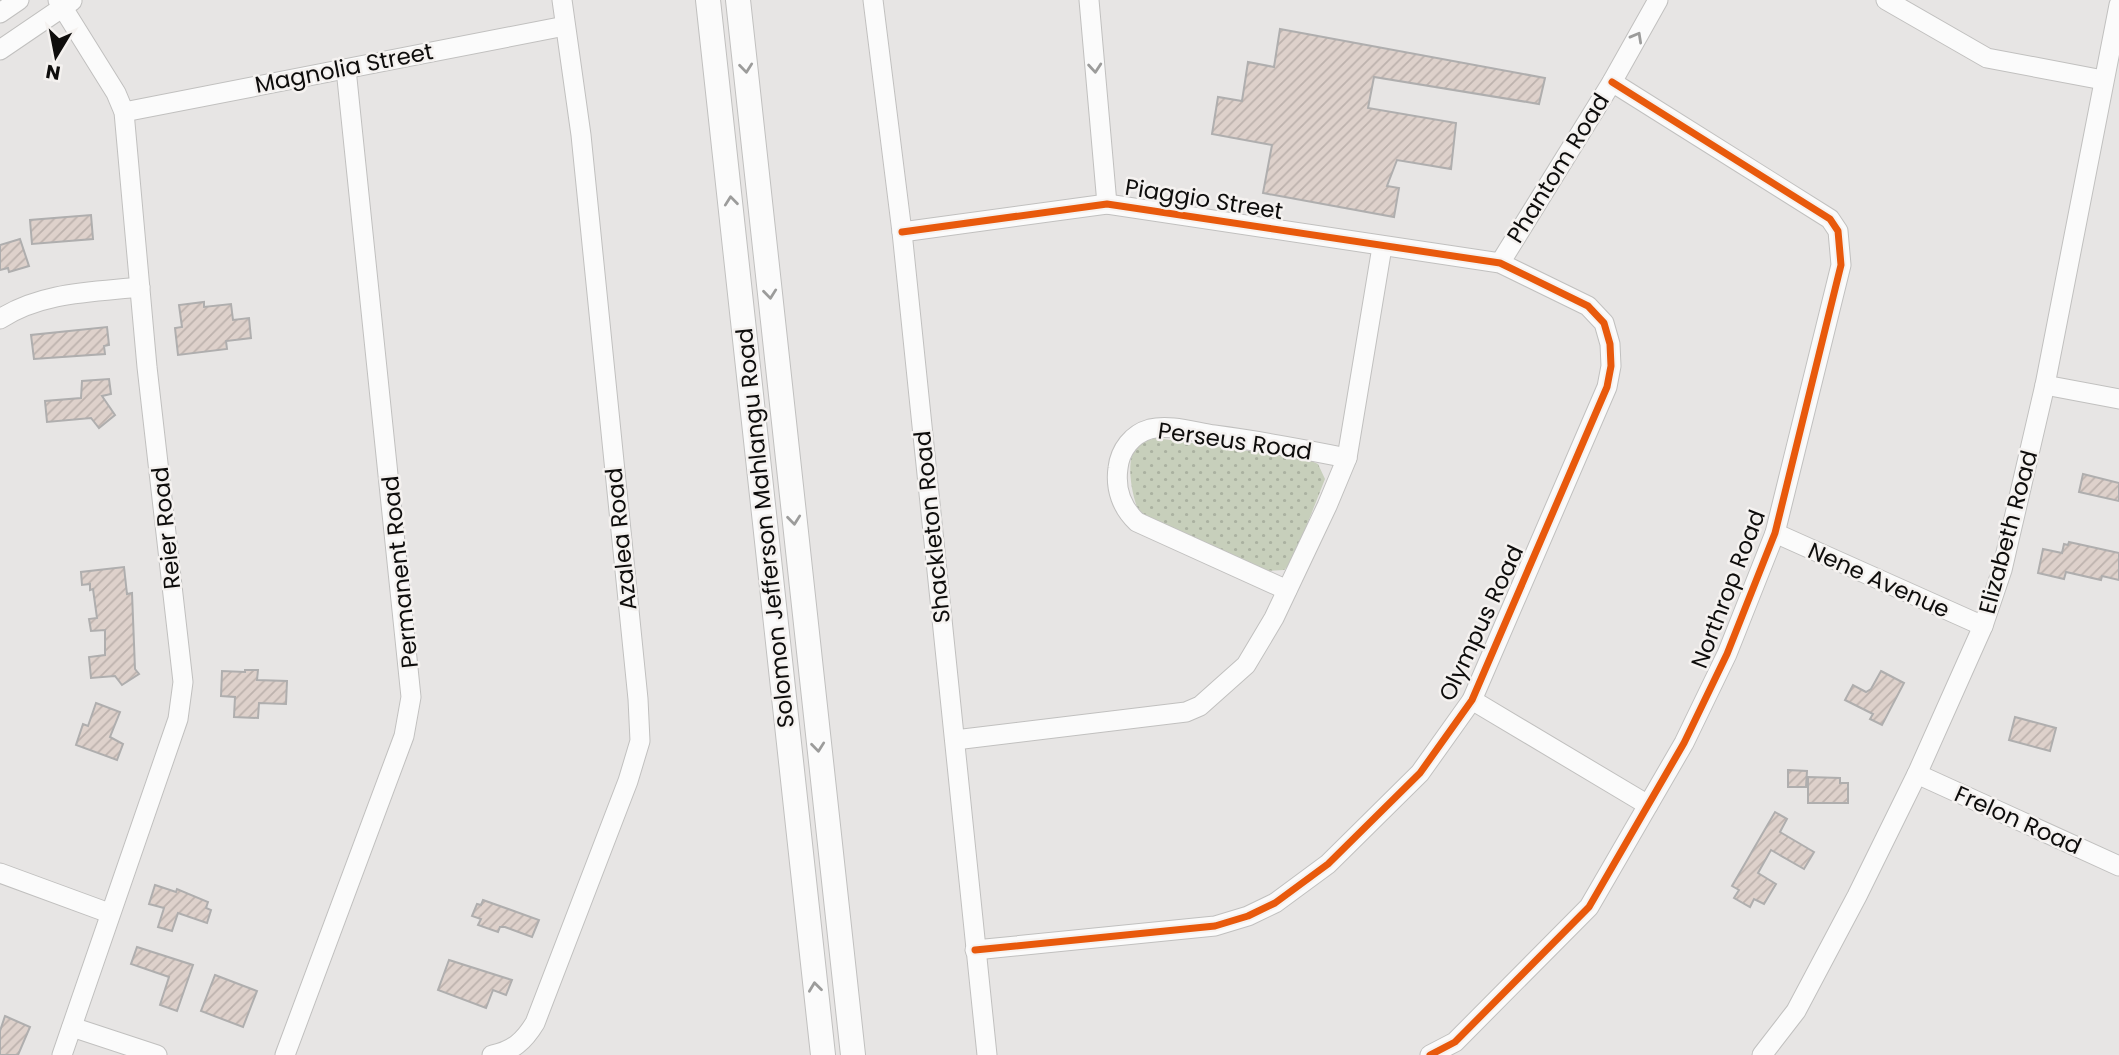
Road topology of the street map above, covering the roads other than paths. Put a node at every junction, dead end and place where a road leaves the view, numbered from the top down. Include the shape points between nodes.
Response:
1 (19, 0) edge
2 (562, 0) edge
3 (708, 0) edge
4 (738, 0) edge
5 (873, 0) edge
6 (1089, 0) edge
7 (1658, 0) edge
8 (1886, 0) edge
9 (64, 3) edge
10 (2119, 5) edge
11 (0, 13) edge
12 (565, 26) junction
13 (0, 50) edge
14 (346, 69) junction
15 (2103, 80) junction
16 (1612, 82) junction
17 (124, 112) junction
18 (1107, 204) junction
19 (902, 232) junction
20 (1382, 247) junction
21 (1500, 263) junction
22 (140, 286) junction
23 (0, 318) edge
24 (2045, 385) junction
25 (2119, 399) edge
26 (1347, 458) junction
27 (1775, 533) junction
28 (1287, 590) junction
29 (1983, 626) junction
30 (1472, 700) junction
31 (955, 740) junction
32 (1917, 774) junction
33 (1648, 805) junction
34 (2119, 866) edge
35 (0, 873) edge
36 (109, 913) junction
37 (975, 950) junction
38 (72, 1027) junction
39 (1460, 1049) edge
40 (501, 1053) edge
41 (62, 1055) edge
42 (157, 1055) edge
43 (285, 1055) edge
44 (823, 1055) edge
45 (853, 1055) edge
46 (987, 1055) edge
47 (1430, 1055) edge
48 (1762, 1055) edge

1 - 11 street
2 - 12 street, Azalea Road
44 -> 3 main road, Solomon Jefferson Mahlangu Road
4 -> 45 main road, Solomon Jefferson Mahlangu Road
5 - 19 street, Shackleton Road
6 -> 18 street
16 -> 7 street, Phantom Road
8 - 15 street via 1987,58
9 - 13 street
9 - 17 street, Reier Road
10 - 15 street, Elizabeth Road
12 - 14 street, Magnolia Street
12 - 40 street, Azalea Road via 580,135 640,741 535,1023 523,1041
14 - 17 street, Magnolia Street
14 - 43 street, Permanent Road via 411,697 404,736
15 - 24 street, Elizabeth Road
16 - 21 street, Phantom Road
16 - 27 street, Northrop Road via 1830,219 1838,231 1841,265
17 - 22 street, Reier Road
18 - 19 street, Piaggio Street
18 - 20 street, Piaggio Street
19 - 31 street, Shackleton Road
20 - 21 street, Piaggio Street
20 - 26 street, Perseus Road
21 - 30 street, Olympus Road via 1587,306 1604,323 1611,366 1607,387
22 - 23 street via 54,297
22 - 36 street, Reier Road via 183,696
24 - 25 street
24 - 29 street, Elizabeth Road via 2003,570
26 - 28 street, Perseus Road
26 - 28 street, Perseus Road via 1159,427 1132,439 1122,452 1118,485 1126,511 1137,522
27 - 29 street, Nene Avenue
27 - 33 street, Northrop Road via 1727,654
28 - 31 street, Perseus Road via 1246,665 1200,706 1170,716
29 - 32 street, Elizabeth Road
30 - 33 street
30 - 37 street, Olympus Road via 1420,773 1379,816 1328,864 1275,903 1215,926
31 - 37 street, Shackleton Road
32 - 34 street, Frelon Road
32 - 48 street, Elizabeth Road via 1796,1011
33 - 39 street, Northrop Road via 1589,906
35 - 36 street
36 - 38 street, Reier Road
37 - 46 street, Shackleton Road
38 - 41 street, Reier Road
38 - 42 street
39 - 47 street, Northrop Road

